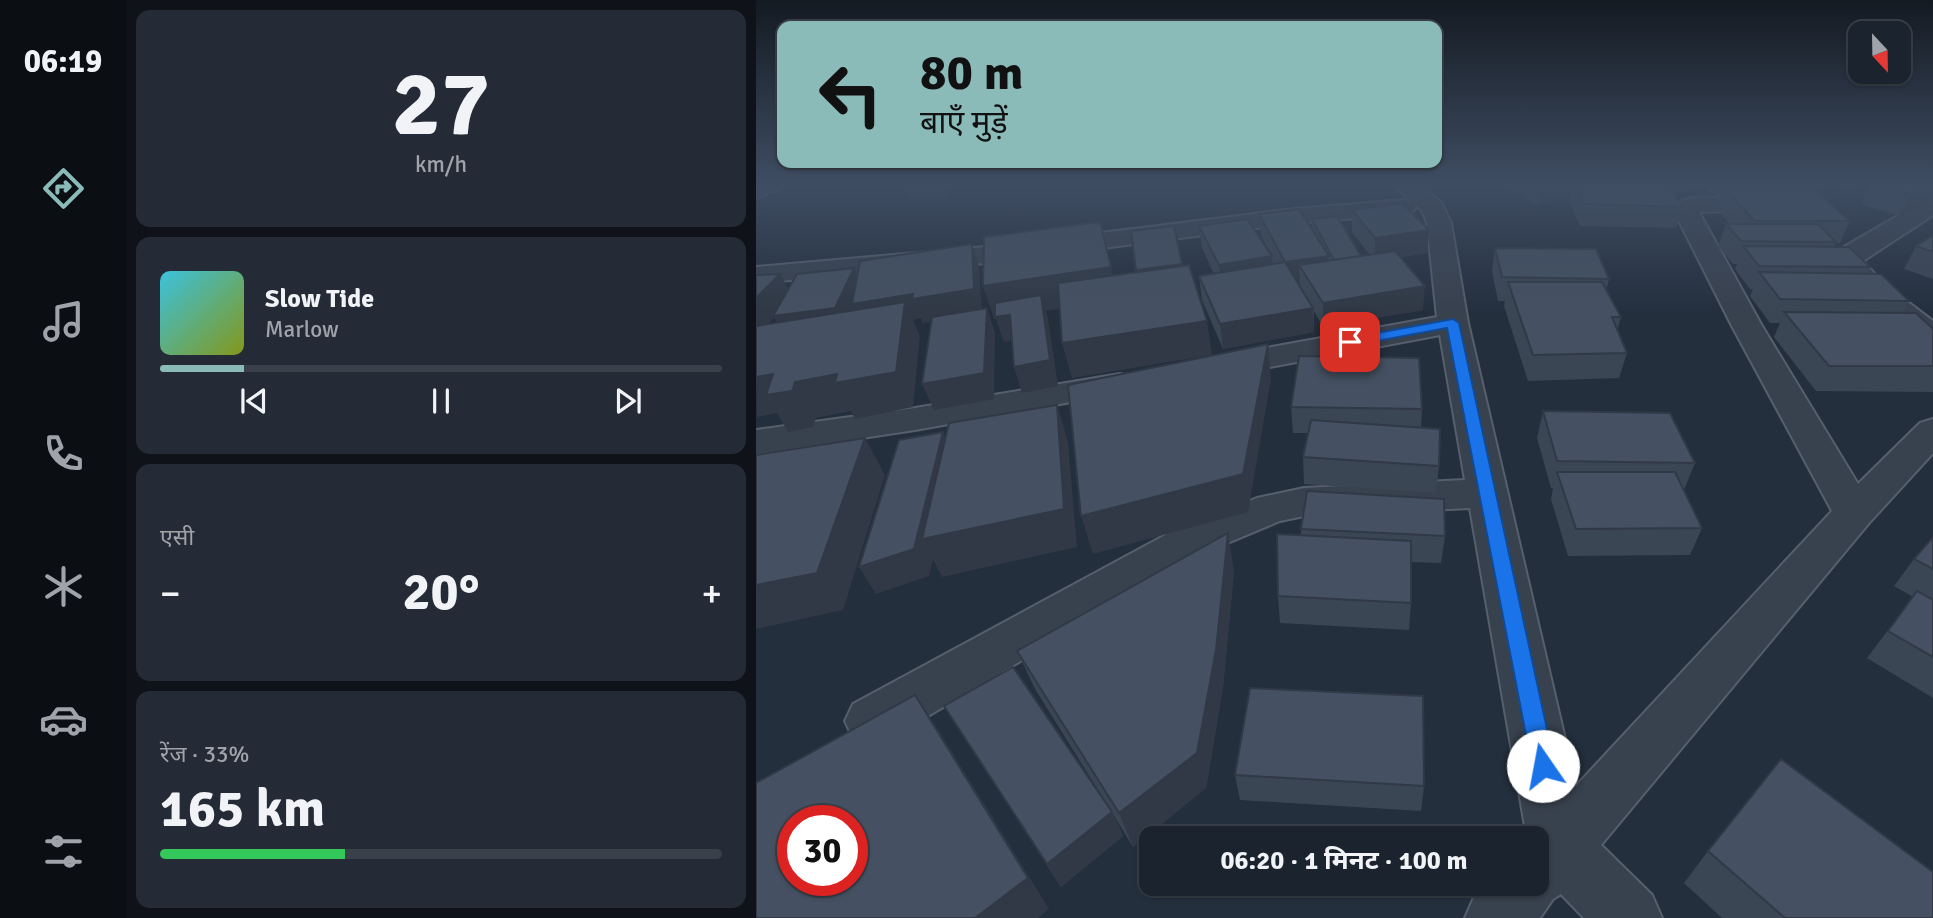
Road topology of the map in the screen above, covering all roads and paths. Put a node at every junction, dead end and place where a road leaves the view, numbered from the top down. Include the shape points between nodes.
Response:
1 (1210, 227) edge
2 (1440, 227) edge
3 (1694, 227) edge
4 (1897, 227) edge
5 (756, 275) edge
6 (1453, 323) junction
7 (1933, 336) edge
8 (1183, 373) edge
9 (1145, 380) edge
10 (1933, 431) edge
11 (756, 442) edge
12 (1487, 493) junction
13 (1854, 513) junction
14 (839, 740) edge
15 (1536, 826) edge
16 (1549, 861) edge
17 (1549, 873) edge
18 (1518, 896) edge
19 (1498, 918) edge
20 (1629, 918) edge

1 - 5 street via 996,254
2 - 6 street
3 - 13 street
4 - 7 street via 1853,253 1849,261 1864,281
6 - 8 street
6 - 12 street
9 - 11 street
10 - 13 street
12 - 14 street via 1304,502 1272,508 1184,544
12 - 15 street
13 - 16 street
17 - 20 street
18 - 19 street

